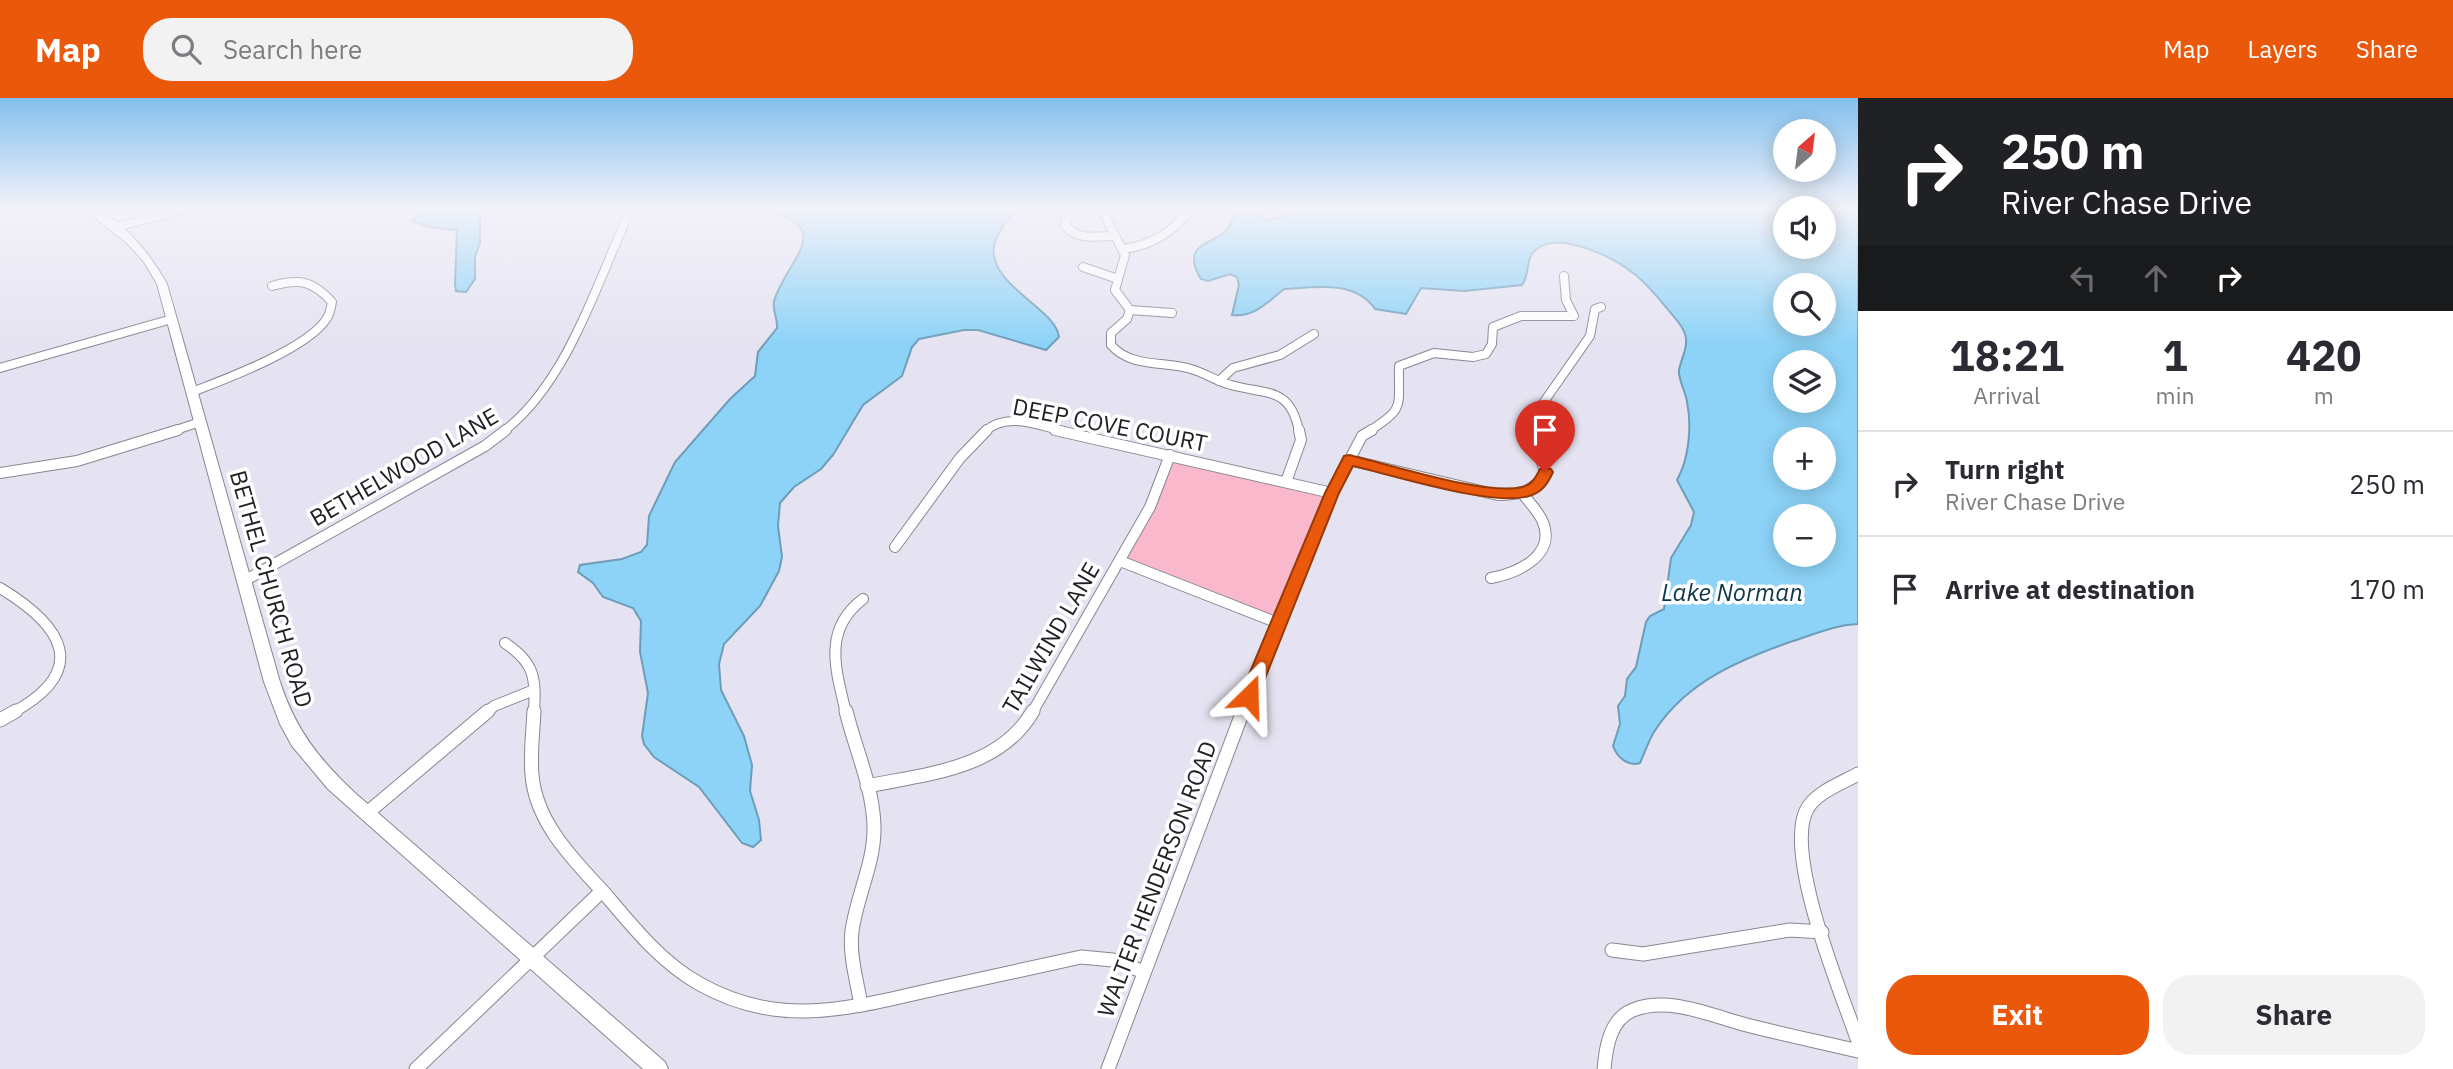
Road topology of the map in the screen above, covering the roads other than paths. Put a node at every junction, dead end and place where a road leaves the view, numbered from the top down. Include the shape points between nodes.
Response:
1 (144, 253) edge
2 (610, 253) edge
3 (1124, 253) edge
4 (1083, 267) dead end
5 (1564, 276) dead end
6 (1118, 279) junction
7 (272, 286) dead end
8 (1601, 307) dead end
9 (1130, 310) junction
10 (1172, 313) dead end
11 (172, 318) junction
12 (1314, 334) dead end
13 (0, 368) edge
14 (1219, 381) junction
15 (192, 391) junction
16 (200, 422) junction
17 (1170, 455) junction
18 (1349, 460) junction
19 (0, 473) edge
20 (1286, 482) junction
21 (1332, 493) junction
22 (1522, 494) junction
23 (895, 547) dead end
24 (1120, 561) junction
25 (1491, 578) dead end
26 (244, 581) junction
27 (0, 588) edge
28 (863, 599) dead end
29 (1278, 623) junction
30 (505, 643) dead end
31 (534, 691) junction
32 (0, 720) edge
33 (1858, 774) edge
34 (867, 786) junction
35 (366, 814) junction
36 (602, 891) junction
37 (1822, 932) junction
38 (1612, 950) dead end
39 (531, 958) junction
40 (1144, 972) junction
41 (862, 1005) junction
42 (1858, 1041) edge
43 (1858, 1051) edge
44 (416, 1069) edge
45 (657, 1069) edge
46 (1108, 1069) edge
47 (1604, 1069) edge

1 - 11 street, BETHEL CHURCH ROAD via 155,269
2 - 26 street, BETHELWOOD LANE via 562,359 511,429
3 - 6 street
4 - 6 street
5 - 18 street, WALTER HENDERSON ROAD via 1566,300 1574,316 1503,320 1493,327 1486,355 1434,353 1400,365 1398,407 1393,416 1363,435
6 - 9 street via 1115,290
7 - 15 street via 295,281 318,288 330,300 327,318 296,345
8 - 22 street via 1593,313 1590,336 1532,419 1545,472 1541,483
9 - 10 street
9 - 14 street via 1111,333 1111,345 1119,354 1191,369
11 - 13 street
11 - 15 street, BETHEL CHURCH ROAD
12 - 14 street via 1280,355 1233,368
14 - 20 street via 1271,392 1291,404 1301,440
15 - 16 street, BETHEL CHURCH ROAD
16 - 19 street via 85,460
16 - 26 street, BETHEL CHURCH ROAD
17 - 20 street, DEEP COVE COURT
17 - 23 street, DEEP COVE COURT via 1015,421 995,424 972,444
17 - 24 street, TAILWIND LANE via 1157,493
18 - 21 street, WALTER HENDERSON ROAD
18 - 22 street via 1480,492
20 - 21 street, DEEP COVE COURT
21 - 29 street, WALTER HENDERSON ROAD
22 - 25 street via 1544,526 1544,543 1530,564
24 - 29 street
24 - 34 street, TAILWIND LANE via 1032,718 1013,740 980,759
26 - 35 street, BETHEL CHURCH ROAD via 289,730 311,761
27 - 32 street via 47,623 57,638 61,663 45,690
28 - 34 street via 840,621 834,650
29 - 40 street, WALTER HENDERSON ROAD
30 - 31 street via 528,661
31 - 35 street via 494,706
31 - 36 street via 530,761 537,802 552,832
33 - 37 street via 1811,804 1802,819 1801,854
34 - 41 street via 874,838 852,947
35 - 39 street, BETHEL CHURCH ROAD
36 - 39 street
36 - 41 street via 665,961 728,998 781,1011 835,1011
37 - 38 street via 1790,930 1643,954
37 - 42 street
39 - 44 street
39 - 45 street, BETHEL CHURCH ROAD
40 - 41 street via 1108,958 1081,957
40 - 46 street, WALTER HENDERSON ROAD
43 - 47 street via 1684,1009 1647,1007 1633,1010 1614,1027

